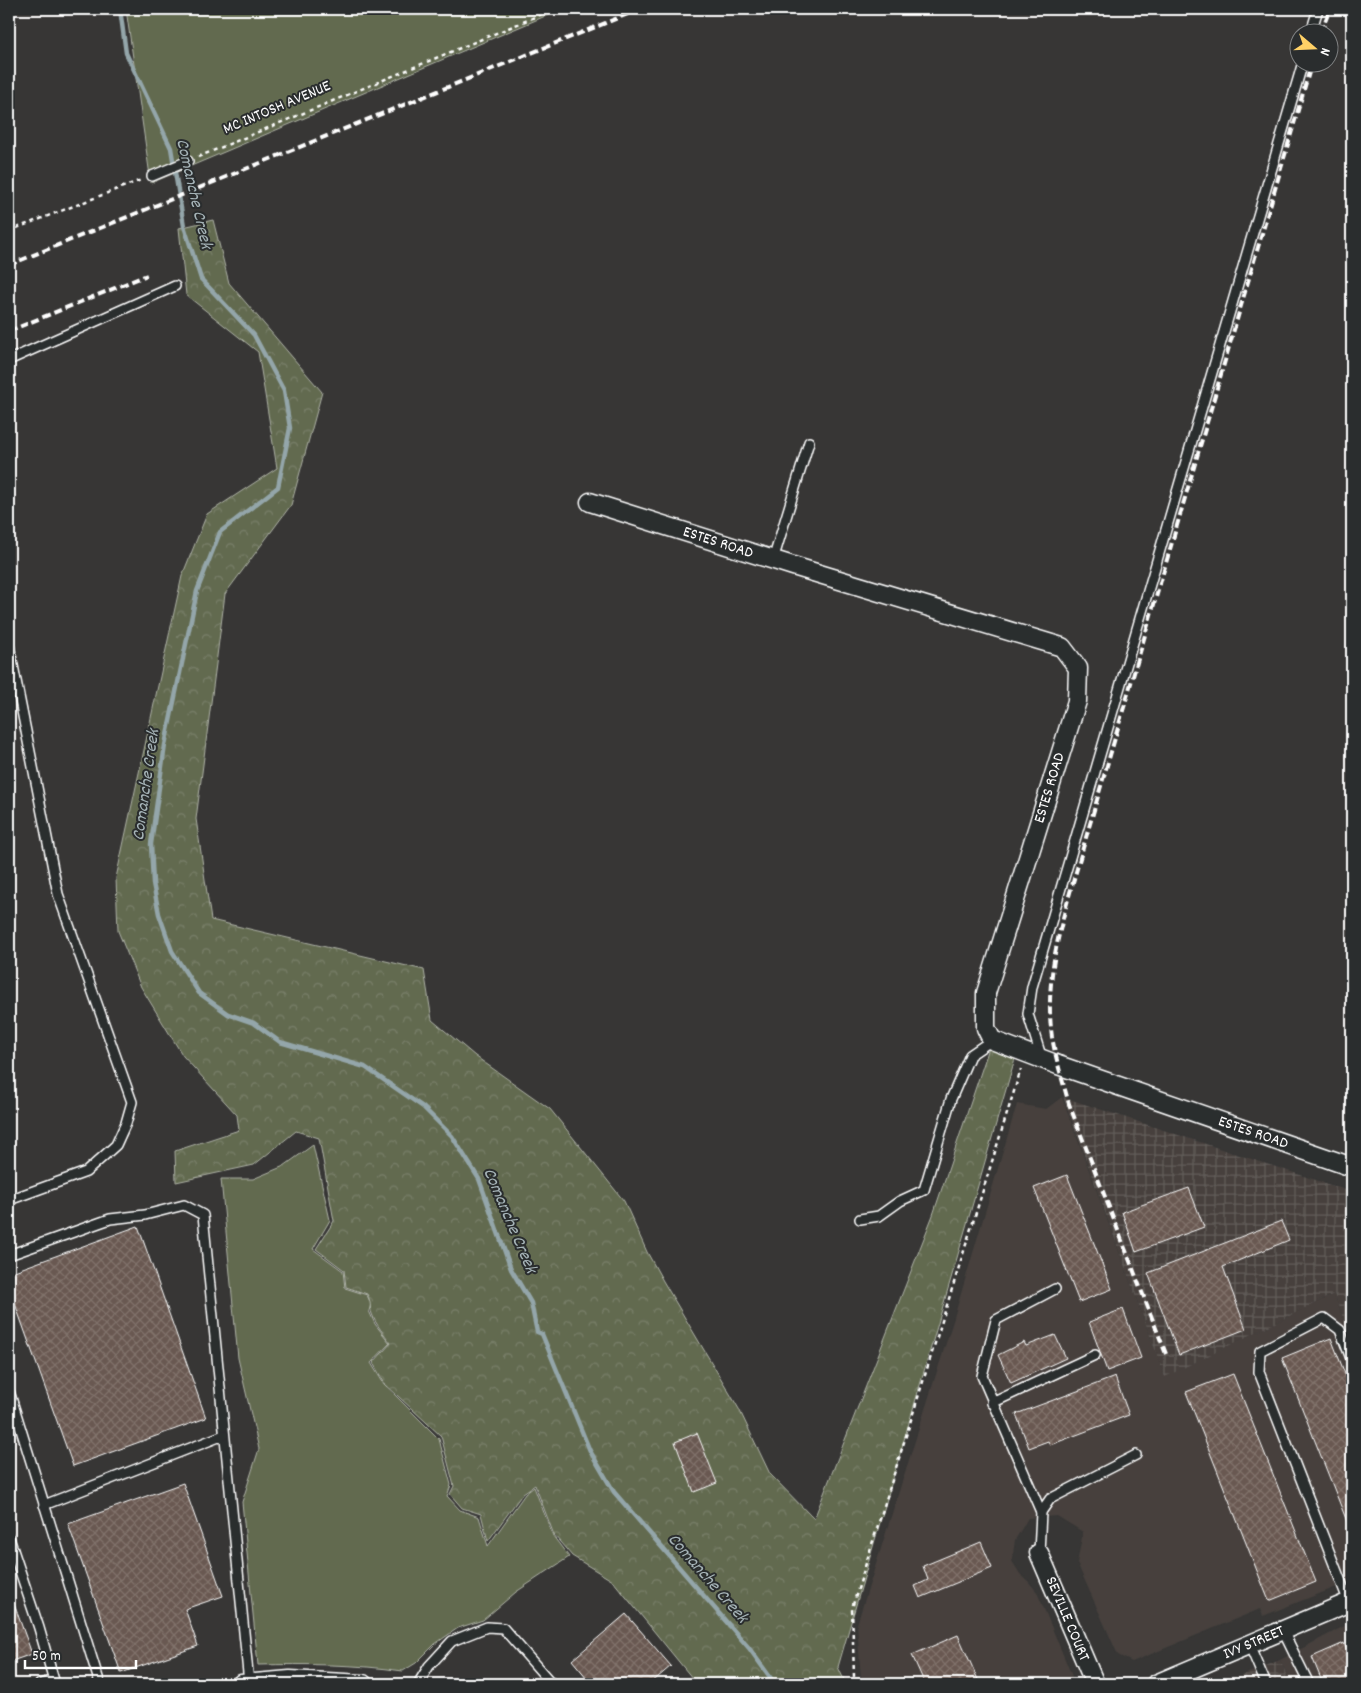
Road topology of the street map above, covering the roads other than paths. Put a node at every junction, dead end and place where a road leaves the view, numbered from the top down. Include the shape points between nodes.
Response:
1 (1318, 9) edge
2 (1314, 22) edge
3 (1300, 72) edge
4 (188, 161) road end
5 (152, 176) road end
6 (175, 286) dead end
7 (9, 360) edge
8 (809, 442) dead end
9 (590, 502) dead end
10 (773, 560) junction
11 (9, 645) edge
12 (992, 1040) junction
13 (1034, 1056) junction
14 (1352, 1167) edge
15 (9, 1200) edge
16 (860, 1218) dead end
17 (9, 1255) edge
18 (1055, 1289) dead end
19 (1096, 1355) dead end
20 (1352, 1361) edge
21 (9, 1391) edge
22 (992, 1403) junction
23 (224, 1435) junction
24 (1136, 1455) dead end
25 (44, 1505) junction
26 (1041, 1512) junction
27 (9, 1538) edge
28 (1039, 1553) joint
29 (1351, 1605) edge
30 (1283, 1630) junction
31 (1250, 1644) junction
32 (54, 1682) edge
33 (284, 1682) edge
34 (40, 1684) edge
35 (100, 1684) edge
36 (245, 1684) edge
37 (363, 1684) edge
38 (418, 1684) edge
39 (552, 1684) edge
40 (1095, 1684) edge
41 (1156, 1684) edge
42 (1266, 1684) edge
43 (1309, 1684) edge

1 - 2 lane
3 - 13 lane via 1032,987 1028,1014
4 - 5 lane
6 - 7 lane
8 - 10 lane
9 - 10 street, ESTES ROAD
10 - 12 street, ESTES ROAD via 1062,647 1078,668 1077,701 986,993 986,1028
11 - 15 lane via 58,894 132,1102 116,1145 86,1172
12 - 13 street, ESTES ROAD
12 - 16 lane via 970,1055 951,1099 924,1190 879,1216
13 - 14 street, ESTES ROAD
17 - 23 lane via 110,1219 145,1215 184,1205 203,1215
18 - 22 lane via 996,1320 982,1376
19 - 22 lane
20 - 29 lane via 1340,1330 1324,1318 1260,1351 1260,1372
21 - 25 lane
22 - 26 lane
23 - 25 lane
23 - 36 lane
24 - 26 lane via 1050,1499
25 - 35 lane
26 - 28 lane
27 - 32 lane
28 - 40 street, SEVILLE COURT
29 - 30 street, IVY STREET
30 - 31 street, IVY STREET
30 - 43 lane
31 - 41 street, IVY STREET
31 - 42 lane
32 - 34 lane
33 - 36 street
33 - 37 street
38 - 39 lane via 429,1666 452,1641 487,1626 503,1628

